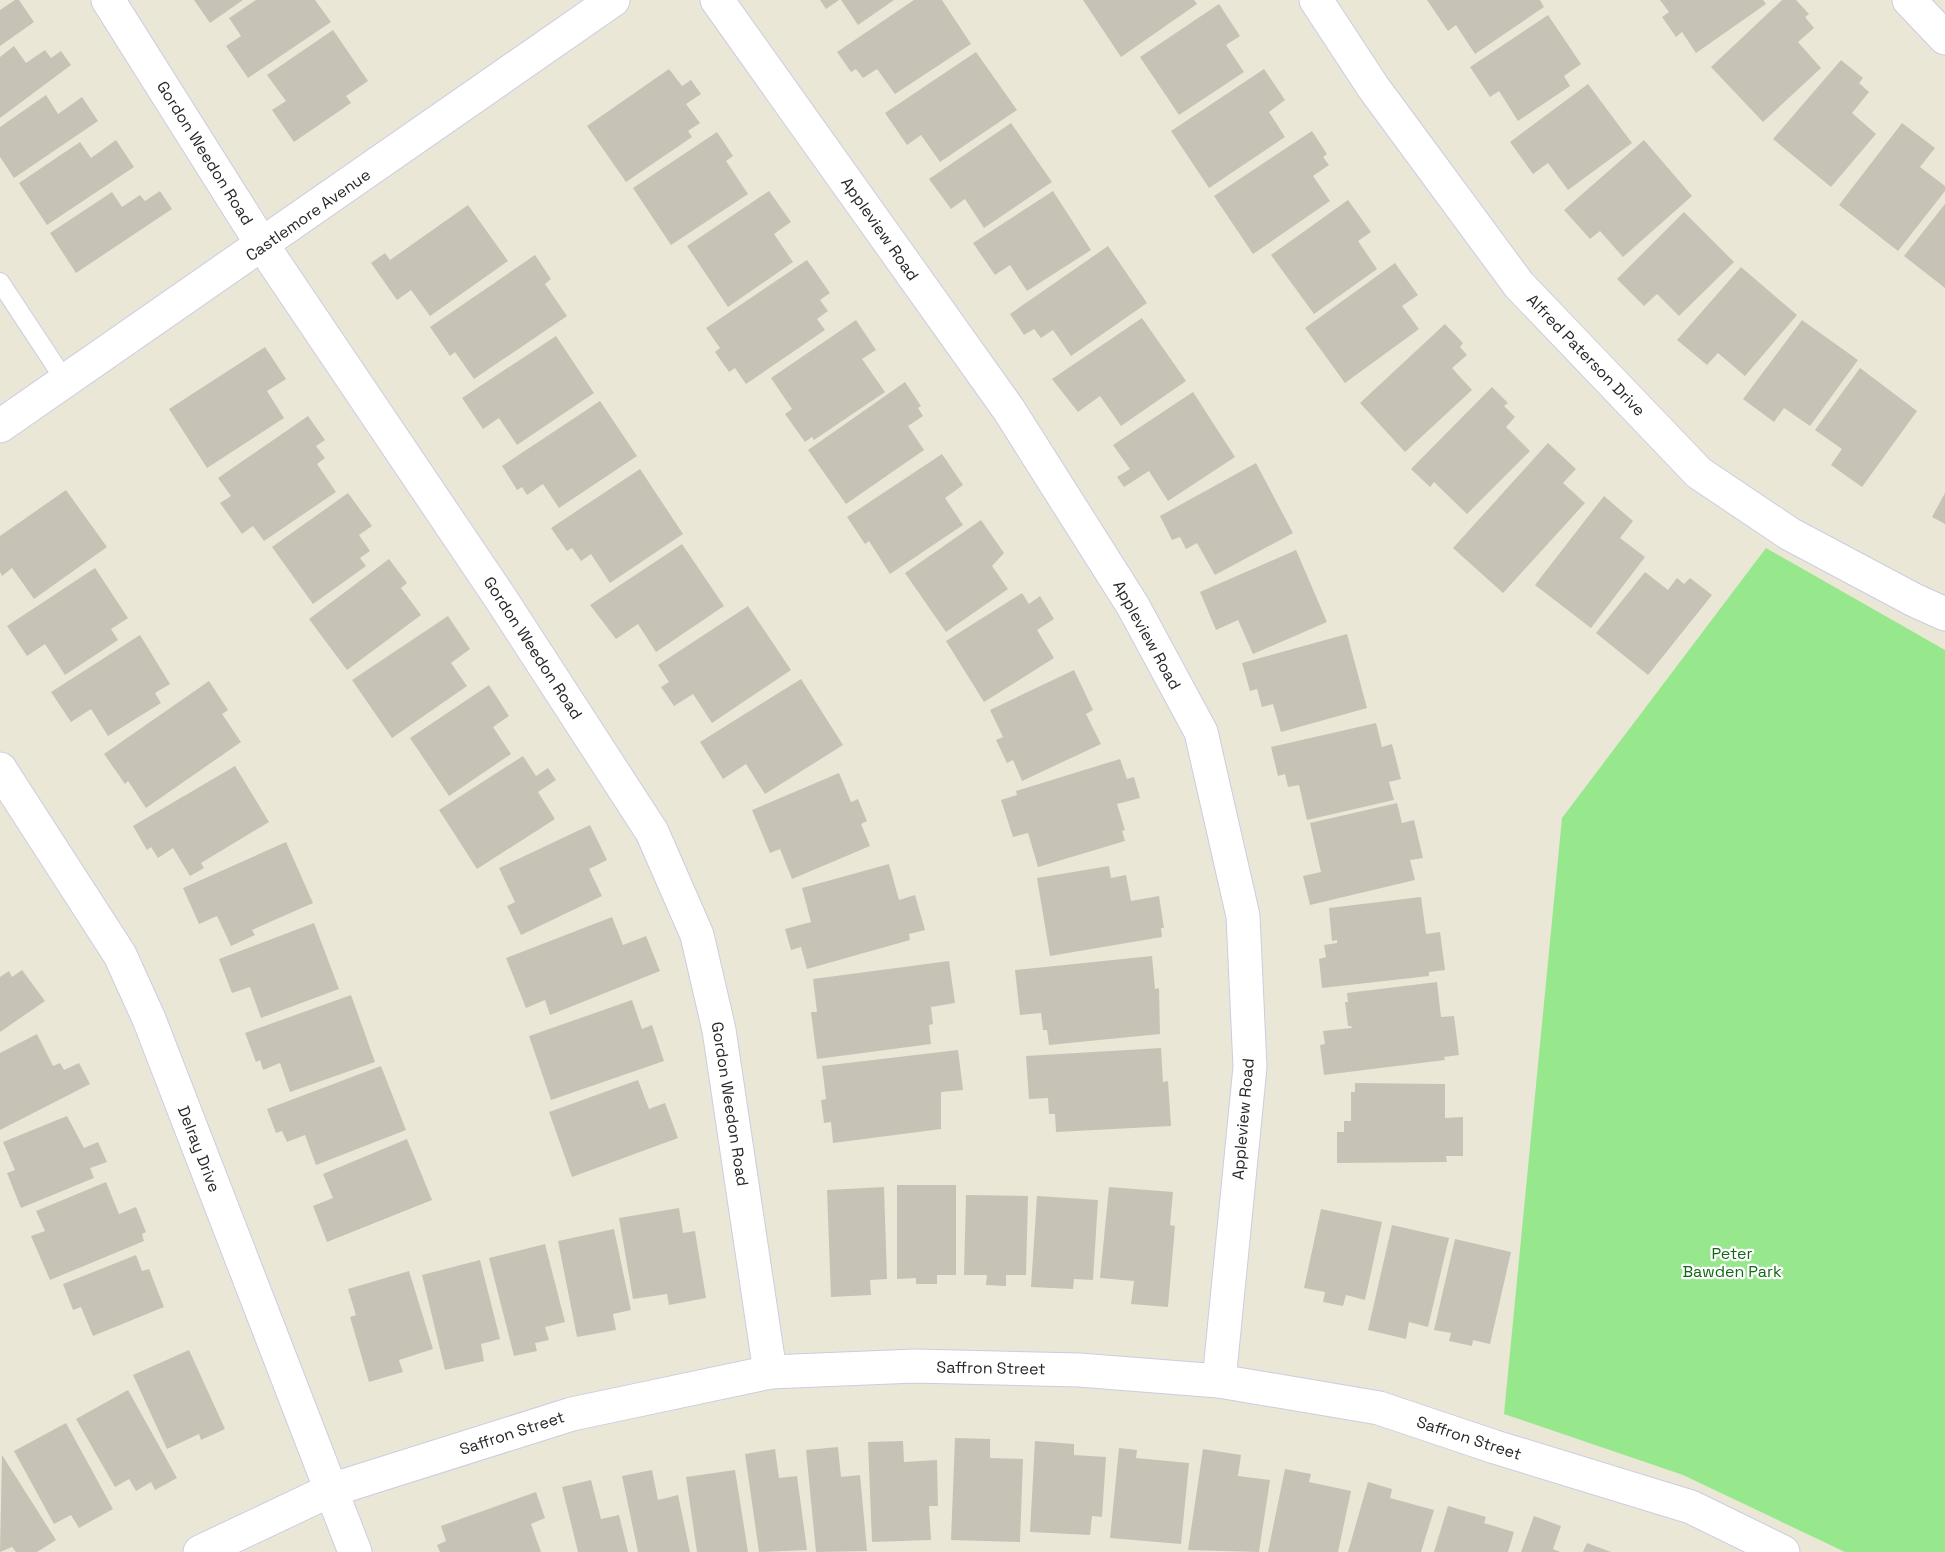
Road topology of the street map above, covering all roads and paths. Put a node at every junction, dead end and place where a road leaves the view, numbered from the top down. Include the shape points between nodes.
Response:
1 (108, 0) edge
2 (614, 0) edge
3 (717, 0) edge
4 (1316, 0) edge
5 (1909, 0) edge
6 (1945, 38) edge
7 (263, 246) junction
8 (0, 282) edge
9 (66, 382) junction
10 (0, 426) edge
11 (1945, 614) edge
12 (0, 769) edge
13 (770, 1372) junction
14 (1219, 1381) junction
15 (331, 1490) junction
16 (200, 1552) edge
17 (355, 1552) edge
18 (1783, 1552) edge

1 - 7 street, Gordon Weedon Road
2 - 7 street, Castlemore Avenue
3 - 14 street, Appleview Road via 1009,410 1133,606 1201,732 1243,916 1250,1067
4 - 11 street, Alfred Paterson Drive via 1373,87 1519,285 1699,473 1790,534
5 - 6 street
7 - 9 street, Castlemore Avenue
7 - 13 street, Gordon Weedon Road via 495,589 652,832 697,935 719,1030
8 - 9 lane
9 - 10 street, Castlemore Avenue
12 - 15 street, Delray Drive via 120,955 149,1020
13 - 14 street, Saffron Street via 915,1366 1079,1370
13 - 15 street, Saffron Street via 572,1414
14 - 18 street, Saffron Street via 1379,1408 1691,1507
15 - 16 street, Saffron Street
15 - 17 street, Delray Drive

